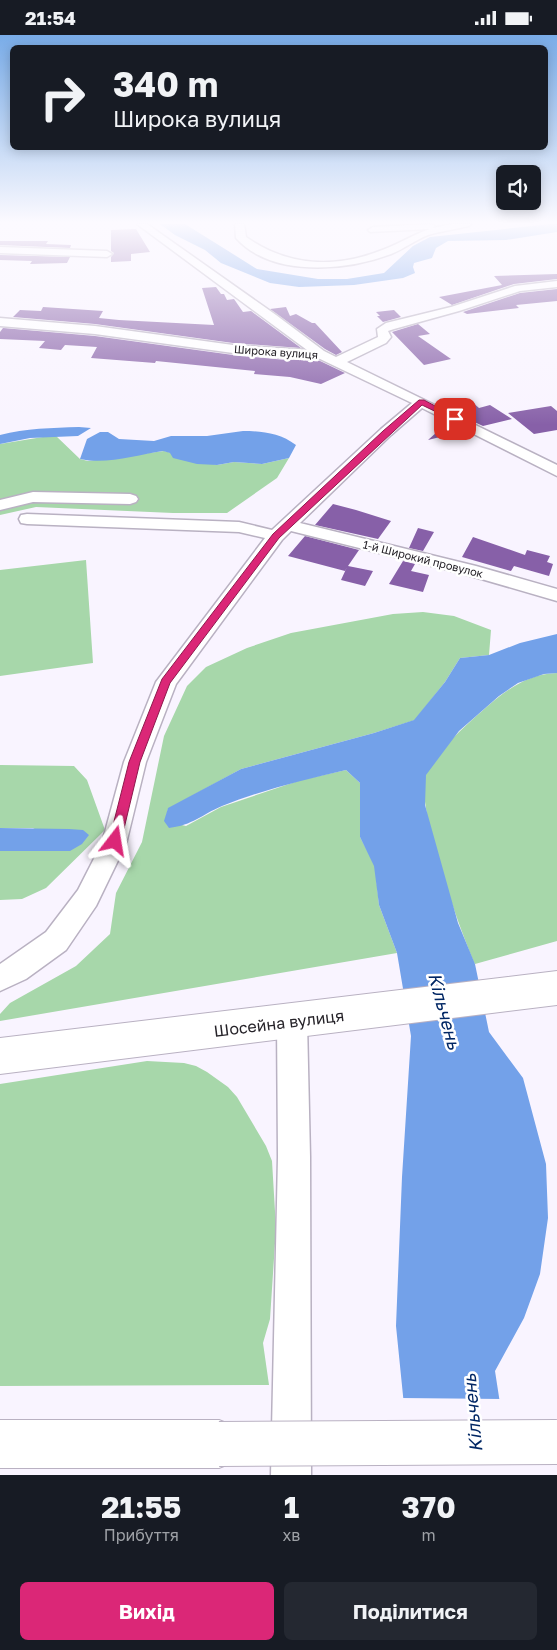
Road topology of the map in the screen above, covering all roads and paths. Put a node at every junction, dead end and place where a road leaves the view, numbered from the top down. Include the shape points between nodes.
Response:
1 (236, 291) edge
2 (509, 291) edge
3 (0, 322) edge
4 (320, 354) junction
5 (336, 363) junction
6 (421, 402) junction
7 (557, 471) edge
8 (130, 499) dead end
9 (0, 505) edge
10 (27, 519) dead end
11 (282, 530) junction
12 (557, 595) edge
13 (0, 978) edge
14 (546, 989) edge
15 (292, 1021) junction
16 (0, 1057) edge
17 (557, 1442) edge
18 (0, 1444) edge
19 (290, 1475) edge

1 - 4 street
2 - 5 street via 390,326 383,329 385,337 382,340
3 - 4 street, Широка вулиця via 233,349
4 - 5 street, Широка вулиця
5 - 6 street, Широка вулиця
6 - 7 street, Широка вулиця
6 - 11 street
8 - 9 street via 33,497
10 - 11 street, 1-й Широкий провулок
11 - 12 street, 1-й Широкий провулок via 470,570
11 - 13 street via 166,682 135,762 114,844 87,898 56,941
14 - 15 main road, Шосейна вулиця
15 - 16 main road, Шосейна вулиця
15 - 19 street via 294,1157
17 - 18 main road, bridge

